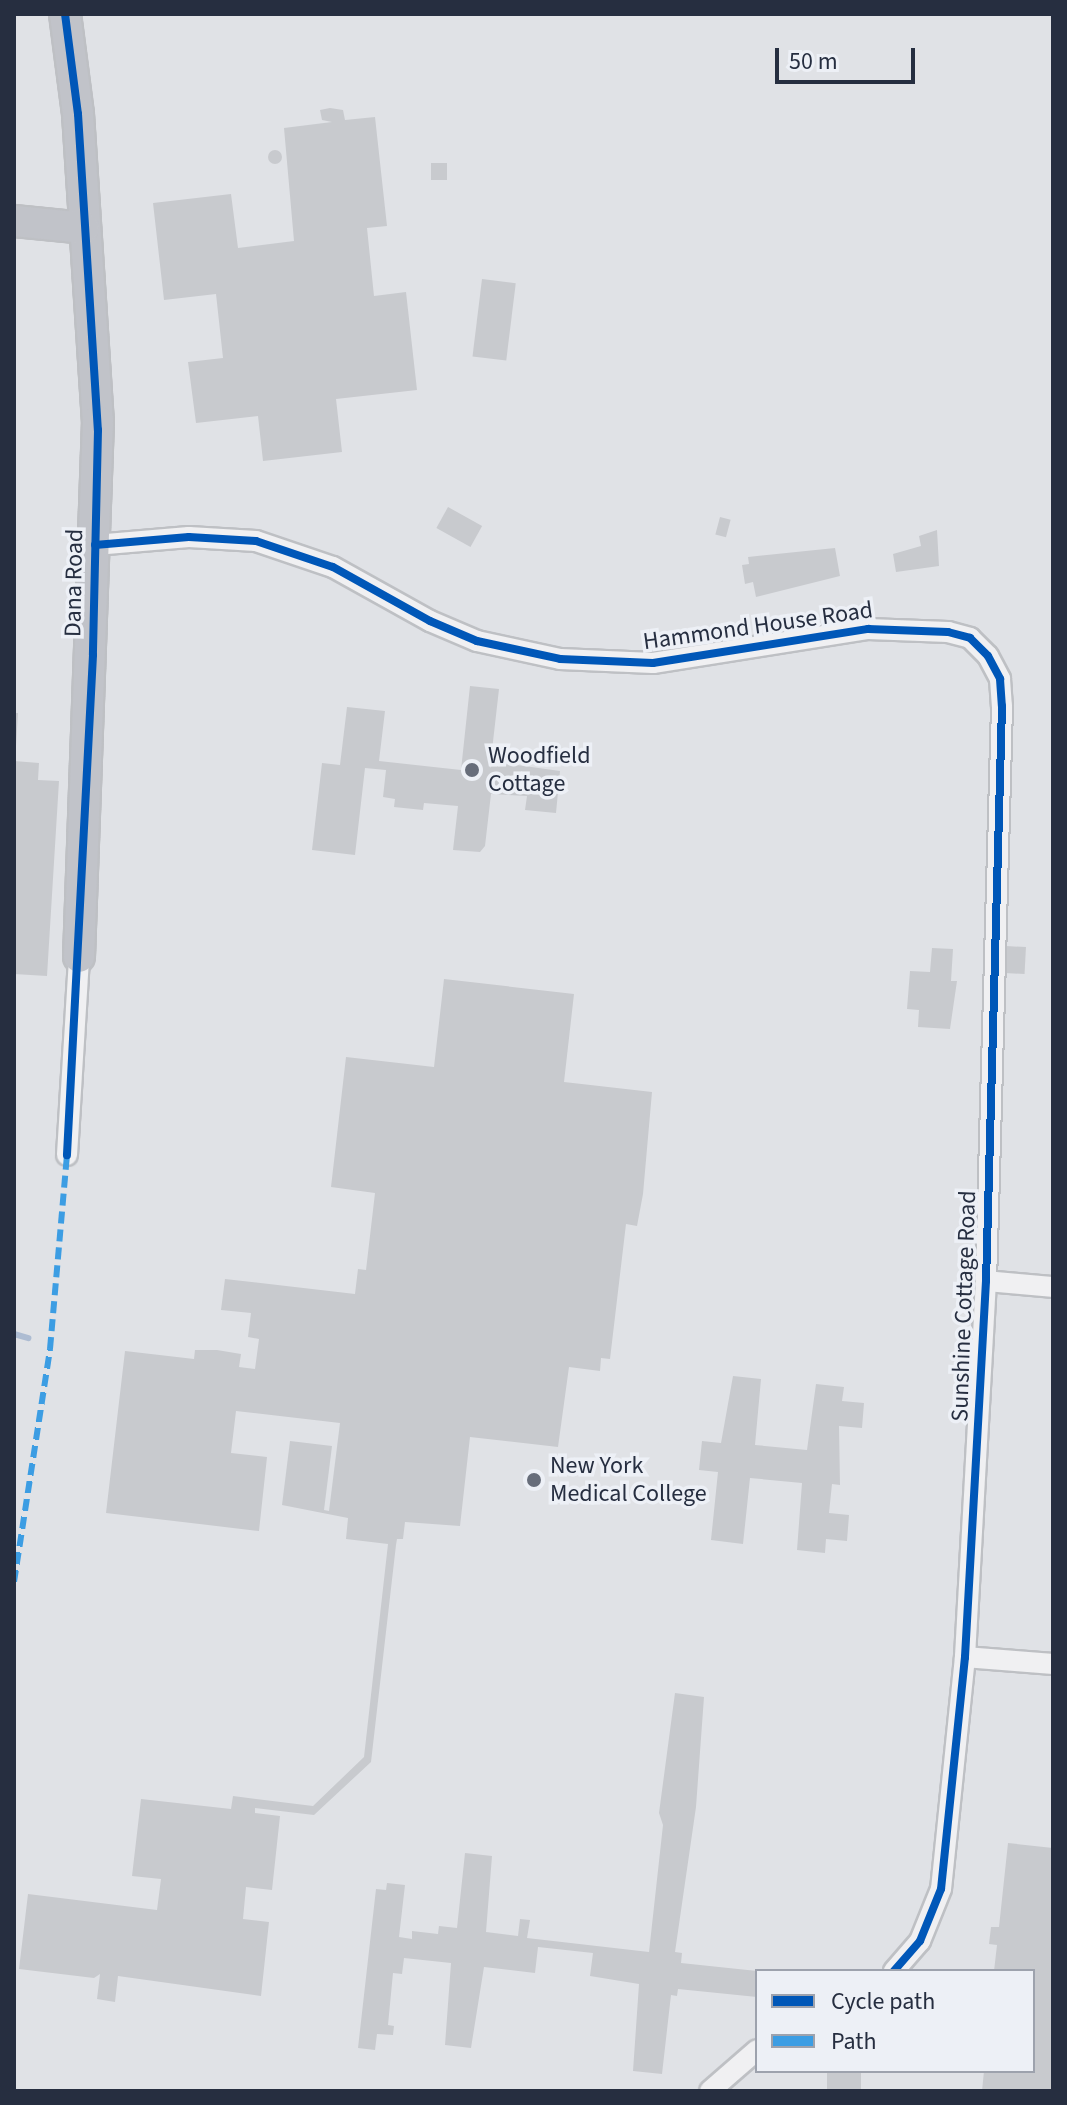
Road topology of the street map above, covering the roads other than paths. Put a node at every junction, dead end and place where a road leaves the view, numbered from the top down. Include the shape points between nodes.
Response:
1 (65, 14) edge
2 (14, 221) edge
3 (84, 228) junction
4 (95, 545) junction
5 (970, 638) joint
6 (79, 957) joint
7 (67, 1155) dead end
8 (986, 1281) junction
9 (1053, 1287) edge
10 (965, 1657) junction
11 (1053, 1664) edge
12 (896, 1969) edge
13 (755, 2052) edge
14 (710, 2091) edge

1 - 3 street, Dana Road via 78,114
2 - 3 street
3 - 4 street, Dana Road via 97,352
4 - 5 street, Hammond House Road via 189,537 256,541 333,567 477,641 560,659 653,663 868,629 919,628
4 - 6 street, Dana Road
5 - 8 street, Sunshine Cottage Road via 1000,679 1002,706
6 - 7 street, Dana Road
8 - 9 street
8 - 10 street, Sunshine Cottage Road
10 - 11 street
10 - 12 street, Sunshine Cottage Road via 941,1889 920,1941
13 - 14 street

